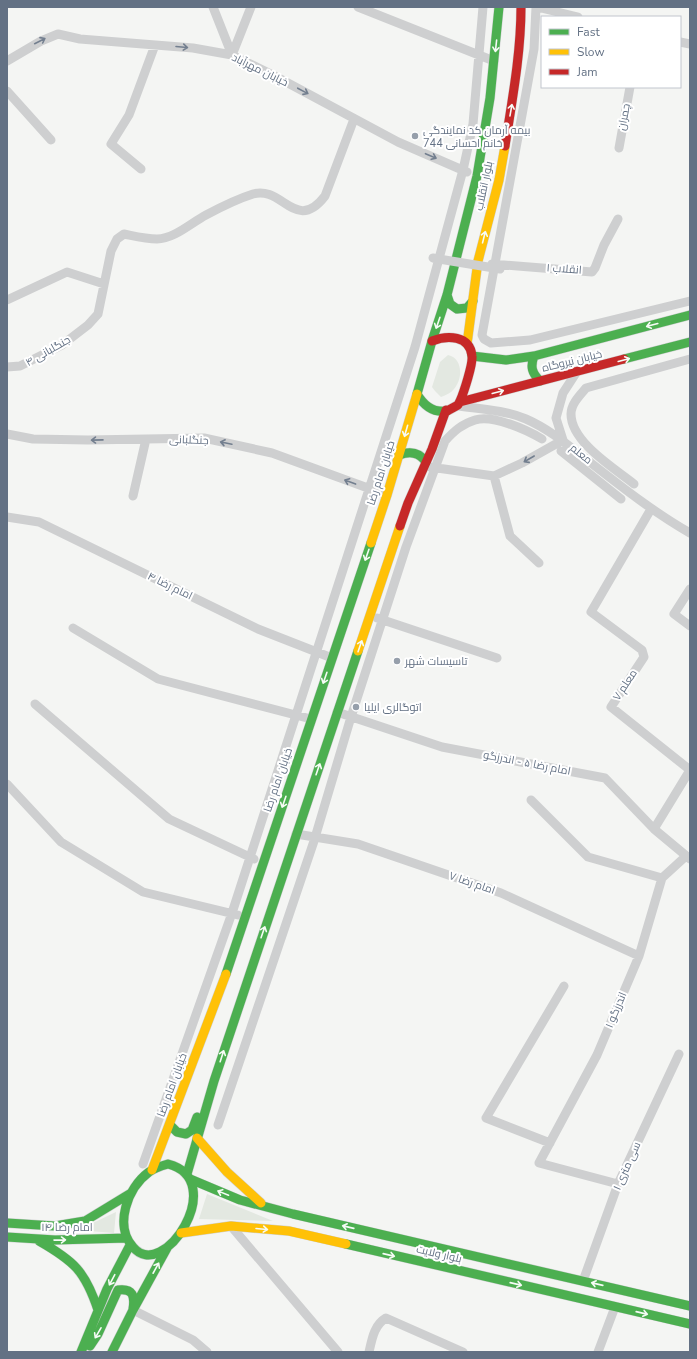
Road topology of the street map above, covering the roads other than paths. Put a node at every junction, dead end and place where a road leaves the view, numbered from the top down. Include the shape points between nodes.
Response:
1 (213, 7) edge
2 (251, 7) edge
3 (358, 7) edge
4 (483, 7) edge
5 (499, 7) edge
6 (521, 7) edge
7 (536, 7) edge
8 (574, 16) edge
9 (155, 45) junction
10 (232, 55) junction
11 (479, 55) junction
12 (7, 61) edge
13 (494, 61) junction
14 (630, 88) edge
15 (7, 91) edge
16 (354, 119) junction
17 (51, 140) dead end
18 (619, 148) dead end
19 (141, 169) dead end
20 (463, 170) junction
21 (477, 176) junction
22 (618, 219) dead end
23 (433, 258) dead end
24 (478, 261) junction
25 (498, 267) junction
26 (104, 284) junction
27 (447, 295) junction
28 (7, 300) edge
29 (473, 301) junction
30 (690, 301) edge
31 (690, 315) edge
32 (432, 341) junction
33 (690, 342) edge
34 (467, 344) junction
35 (472, 356) junction
36 (534, 356) junction
37 (690, 359) edge
38 (7, 366) edge
39 (576, 373) junction
40 (540, 381) junction
41 (417, 394) junction
42 (459, 404) junction
43 (446, 410) junction
44 (7, 434) edge
45 (146, 439) junction
46 (542, 439) dead end
47 (563, 440) junction
48 (561, 451) dead end
49 (399, 456) junction
50 (425, 464) junction
51 (435, 468) junction
52 (494, 476) junction
53 (634, 484) dead end
54 (369, 489) junction
55 (387, 495) junction
56 (134, 496) dead end
57 (621, 499) dead end
58 (651, 509) junction
59 (7, 517) edge
60 (690, 534) edge
61 (539, 563) dead end
62 (690, 590) edge
63 (370, 616) junction
64 (382, 620) junction
65 (690, 626) edge
66 (73, 628) dead end
67 (317, 652) junction
68 (332, 658) junction
69 (497, 658) dead end
70 (36, 704) dead end
71 (337, 712) junction
72 (296, 716) junction
73 (351, 717) junction
74 (311, 719) junction
75 (690, 770) edge
76 (7, 784) edge
77 (531, 800) dead end
78 (654, 829) junction
79 (296, 834) junction
80 (316, 837) junction
81 (250, 858) junction
82 (688, 858) edge
83 (263, 863) junction
84 (662, 878) junction
85 (232, 913) junction
86 (245, 916) junction
87 (639, 956) junction
88 (564, 986) dead end
89 (679, 1054) dead end
90 (214, 1081) junction
91 (170, 1125) junction
92 (218, 1125) dead end
93 (197, 1138) junction
94 (550, 1143) junction
95 (143, 1164) dead end
96 (152, 1170) junction
97 (188, 1176) junction
98 (618, 1184) junction
99 (131, 1193) junction
100 (267, 1207) junction
101 (292, 1214) junction
102 (7, 1223) edge
103 (231, 1226) junction
104 (288, 1231) junction
105 (181, 1233) junction
106 (7, 1237) edge
107 (35, 1239) junction
108 (129, 1242) junction
109 (167, 1248) junction
110 (583, 1281) junction
111 (690, 1306) edge
112 (615, 1307) junction
113 (98, 1310) junction
114 (133, 1310) junction
115 (690, 1324) edge
116 (81, 1352) edge
117 (85, 1352) edge
118 (112, 1352) edge
119 (208, 1352) edge
120 (338, 1352) edge
121 (369, 1352) edge
122 (463, 1352) edge
123 (598, 1352) edge

1 - 10 street
2 - 10 street
3 - 11 street
4 - 11 street
5 -> 13 main road, بلوار انقلاب
24 -> 6 main road, بلوار انقلاب via 498,180 512,101
7 - 8 street
7 - 25 street via 534,49
9 -> 10 street, خیابان مهرآباد
12 -> 9 street, خیابان مهرآباد via 40,41 58,34 80,39
9 - 19 street via 129,115 111,144
10 -> 16 street, خیابان مهرآباد
11 - 13 street
11 - 20 street via 473,124
13 - 21 main road, بلوار انقلاب
14 - 18 street, چمران
15 - 17 street
16 -> 20 street, خیابان مهرآباد via 398,142
16 - 26 street, جنگلبانی ۴ via 325,196 311,210 302,212 268,194 255,193 204,216 177,233 158,239 124,234 117,239 111,251
20 - 21 street, خیابان مهرآباد
20 - 54 street via 415,347
21 - 27 main road, بلوار انقلاب
22 - 25 street, انقلاب ۱ via 592,272
23 - 25 street, bridge
24 - 25 street, انقلاب ۱
24 - 29 main road, بلوار انقلاب
25 - 30 street via 482,335 491,344 530,340
26 - 28 street via 67,272
26 - 38 street, جنگلبانی ۴ via 98,314 88,324 62,345 20,366
27 - 29 main road via 450,304 458,309 467,308
27 -> 32 main road, بلوار انقلاب
29 - 34 main road, بلوار انقلاب
31 -> 36 main road, خیابان نیروگاه
32 - 34 main road via 450,336
32 - 41 main road, خیابان امام رضا
39 -> 33 main road, خیابان نیروگاه
34 - 35 main road
35 - 36 main road, خیابان نیروگاه via 503,360
35 - 42 main road
36 - 40 main road via 530,365 531,370
37 - 53 street via 586,388 573,406 571,415 578,435
39 - 40 main road, خیابان نیروگاه
39 - 47 street via 563,393 556,418
42 -> 40 main road, خیابان نیروگاه
41 - 43 main road via 431,409 441,412
41 -> 49 main road, خیابان امام رضا
42 - 43 main road, خیابان نیروگاه
42 - 47 street, معلم via 525,419
43 - 50 main road
45 -> 44 street, جنگلبانی via 33,439
54 -> 45 street, جنگلبانی via 272,453 204,438
45 - 56 street
46 - 51 street via 510,424 476,420 456,429 445,441
47 -> 52 street
47 - 58 street, معلم
48 - 57 street
49 - 50 main road via 406,452 415,452 422,456
49 - 55 main road, خیابان امام رضا
50 - 51 street
50 - 63 main road via 408,503
51 - 52 street
51 - 64 street
52 - 61 street via 510,536
54 - 55 street, جنگلبانی
54 - 67 street
55 -> 68 main road, خیابان امام رضا
58 - 60 street, معلم
58 - 75 street, معلم ۷ via 592,612 642,650 644,657 611,707
59 - 67 street, امام رضا ۴ via 39,522 258,629
62 - 65 street via 674,614
63 - 64 street
71 -> 63 main road
64 - 69 street
64 - 73 street
66 - 72 street via 158,679
67 - 68 street, امام رضا ۴
67 - 72 street
68 -> 74 main road, خیابان امام رضا
70 - 81 street via 169,819
71 - 73 street, امام رضا ۵ - اندرزگو
79 -> 71 main road
72 - 74 street
72 - 81 street
73 - 78 street, امام رضا ۵ - اندرزگو via 442,747 605,778
73 - 80 street
74 -> 83 main road, خیابان امام رضا
75 - 78 street
76 - 85 street via 61,842 143,892
77 - 84 street via 588,857
78 - 82 street, امام رضا ۵ - اندرزگو
79 - 80 street, امام رضا ۷
90 -> 79 main road
80 - 87 street, امام رضا ۷ via 358,844 501,893
80 - 92 street
81 - 83 street
81 - 85 street
82 - 84 street
83 - 86 main road, خیابان امام رضا
84 - 87 street, اندرزگو ۱
85 - 86 street
85 - 95 street
86 - 91 main road, خیابان امام رضا
87 - 94 street, اندرزگو ۱ via 598,1055
88 - 94 street via 486,1118
89 - 98 street, سی متری ۱
90 - 91 main road via 200,1107 192,1130 187,1134 180,1134
90 - 93 main road
91 - 96 main road, خیابان امام رضا
93 - 97 main road
93 - 100 main road via 227,1173
94 - 98 street, اندرزگو ۱ via 539,1163
96 - 97 main road via 168,1164 176,1165
96 - 99 main road via 141,1179
100 -> 97 main road, بلوار ولایت via 240,1200
97 - 105 main road via 193,1192 192,1208
98 - 110 street, سی متری ۱
99 - 102 main road, امام رضا ۱۴ via 85,1221 55,1226
99 - 108 main road via 124,1222
100 - 101 main road, بلوار ولایت
101 - 104 main road via 284,1224
110 -> 101 main road, بلوار ولایت
103 -> 104 main road, بلوار ولایت
103 - 105 main road, بلوار ولایت
103 - 120 street
104 -> 112 main road, بلوار ولایت
105 - 109 main road
106 - 107 main road, امام رضا ۱۴
107 -> 108 main road, امام رضا ۱۴
107 - 113 main road via 73,1263 86,1278
108 - 109 main road via 139,1253 148,1255
108 -> 113 main road
114 -> 109 main road
111 -> 110 main road, بلوار ولایت
112 -> 115 main road, بلوار ولایت
112 - 123 street
113 - 116 main road
114 -> 117 main road via 134,1296 125,1289 118,1290 98,1334
114 - 118 main road
114 - 119 street via 193,1340
121 - 122 street via 377,1328 386,1318

